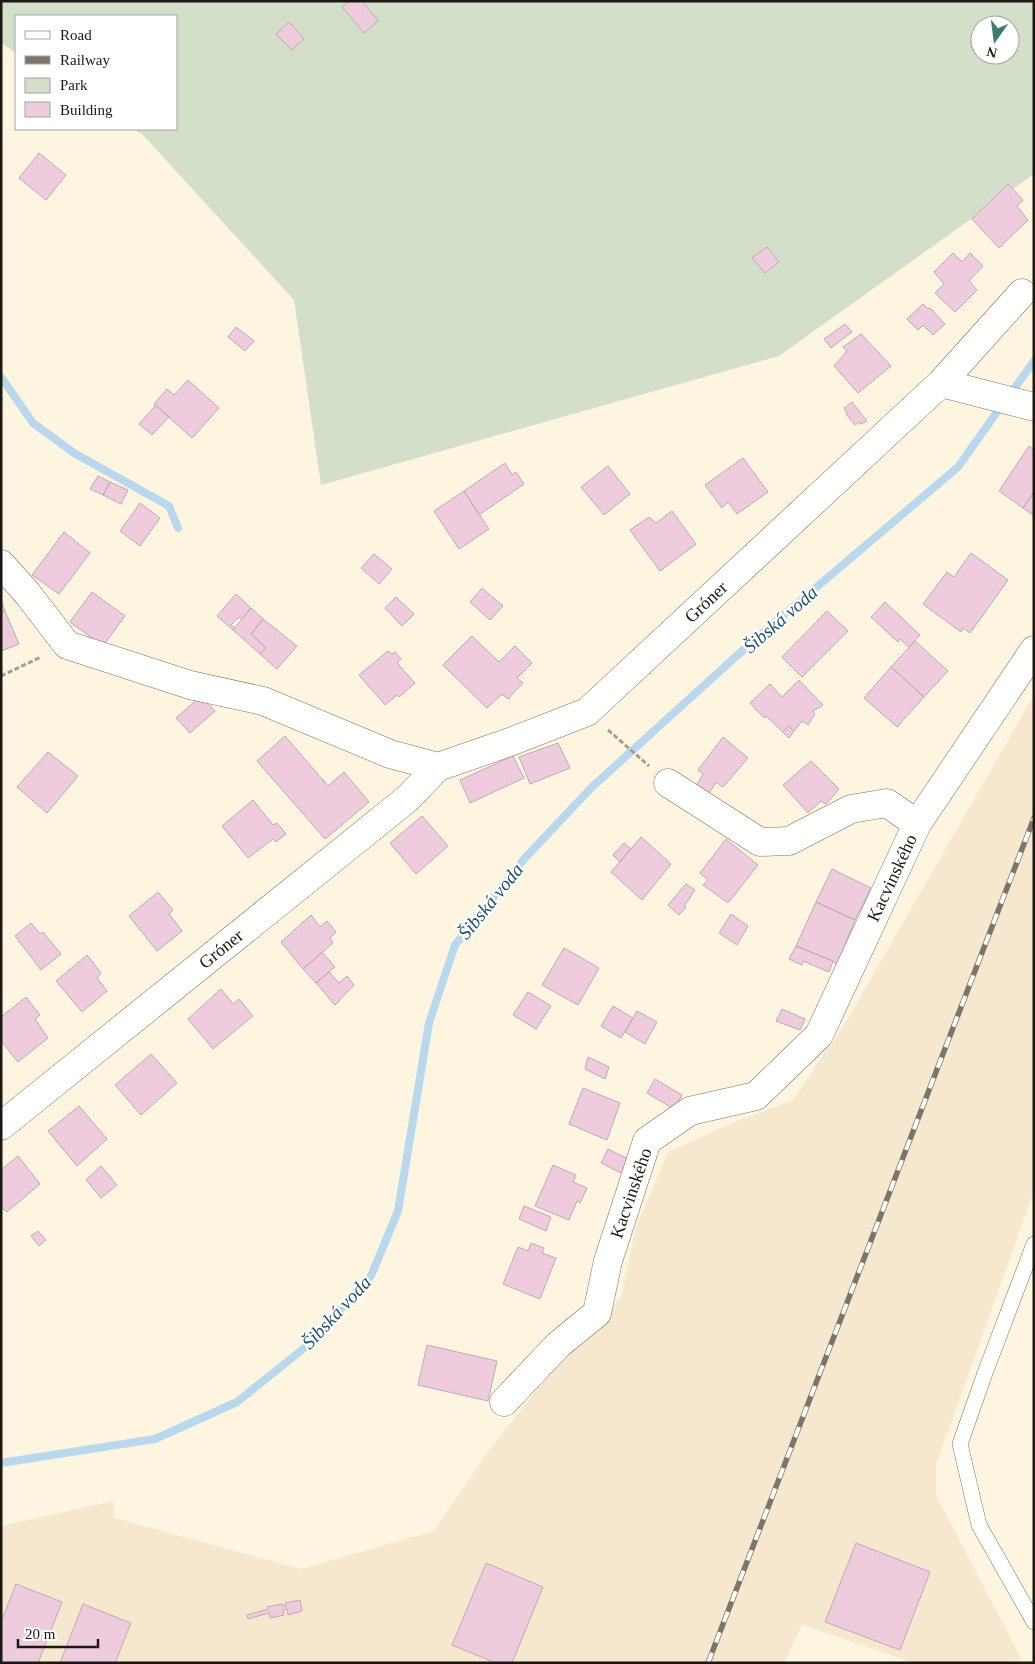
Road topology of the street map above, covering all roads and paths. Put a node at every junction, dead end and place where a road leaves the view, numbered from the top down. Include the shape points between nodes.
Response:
1 (1022, 293) dead end
2 (941, 383) junction
3 (1034, 407) edge
4 (1, 564) edge
5 (67, 645) junction
6 (1034, 650) edge
7 (1, 676) edge
8 (606, 728) dead end
9 (438, 767) junction
10 (660, 776) joint
11 (917, 824) junction
12 (1, 1126) edge
13 (1034, 1244) edge
14 (504, 1402) dead end
15 (1034, 1622) edge

1 - 2 street, Gróner
2 - 3 street
2 - 9 street, Gróner via 587,712
4 - 5 street
5 - 7 path
5 - 9 street via 190,686 263,701 390,754
6 - 11 street, Kacvinského
8 - 10 path
9 - 12 street, Gróner via 407,799
10 - 11 street, Kacvinského via 760,842 789,841 851,809 887,803
11 - 14 street, Kacvinského via 819,1035 756,1096 690,1111 647,1141 608,1261 597,1313 558,1345
13 - 15 lane via 960,1444 978,1525

